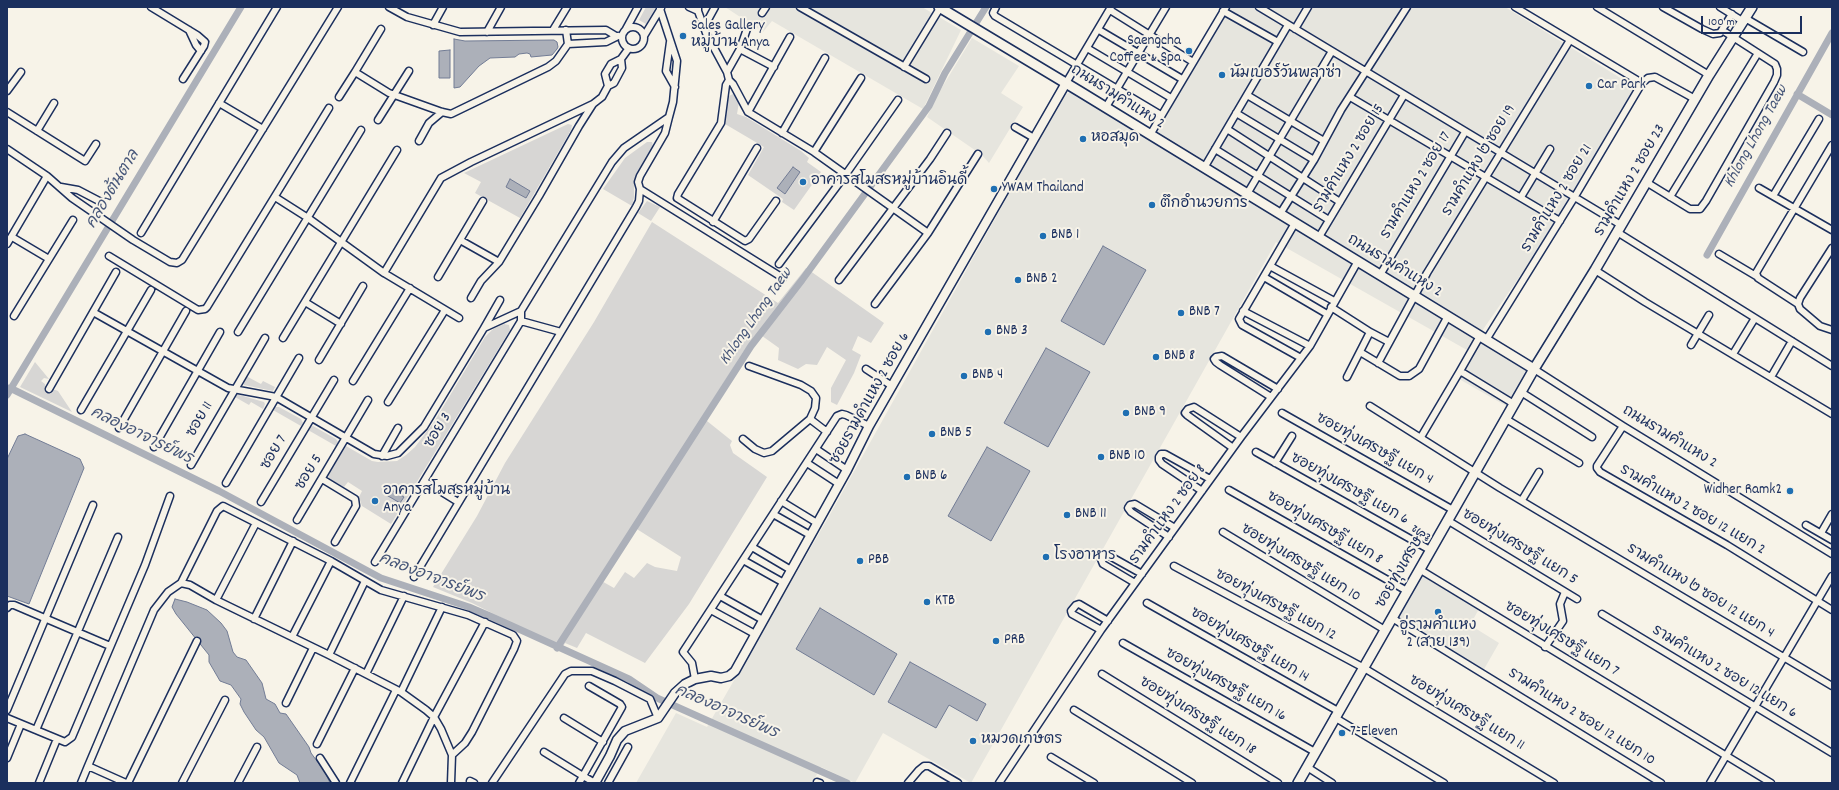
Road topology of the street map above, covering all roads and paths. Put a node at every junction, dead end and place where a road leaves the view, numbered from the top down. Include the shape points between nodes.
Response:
1 (152, 7) edge
2 (277, 7) edge
3 (338, 7) edge
4 (389, 7) edge
5 (443, 7) edge
6 (501, 7) edge
7 (567, 7) edge
8 (638, 7) edge
9 (689, 7) edge
10 (716, 7) edge
11 (766, 7) edge
12 (800, 7) edge
13 (940, 7) edge
14 (996, 7) edge
15 (1166, 7) edge
16 (1259, 7) edge
17 (1308, 7) edge
18 (1407, 7) edge
19 (1515, 7) edge
20 (1597, 7) edge
21 (1663, 7) edge
22 (1720, 7) edge
23 (1752, 7) edge
24 (661, 8) edge
25 (698, 9) edge
26 (1111, 9) edge
27 (1224, 9) edge
28 (762, 13) dead end
29 (1732, 14) junction
30 (1745, 20) junction
31 (433, 25) junction
32 (1288, 25) junction
33 (748, 26) dead end
34 (704, 27) junction
35 (381, 29) dead end
36 (626, 29) junction
37 (1295, 29) junction
38 (553, 30) junction
39 (566, 30) junction
40 (1099, 30) junction
41 (1722, 30) junction
42 (487, 32) junction
43 (1149, 35) junction
44 (619, 36) junction
45 (644, 36) junction
46 (790, 37) dead end
47 (1733, 38) junction
48 (670, 40) junction
49 (1570, 40) junction
50 (1278, 42) junction
51 (568, 44) junction
52 (628, 48) junction
53 (1088, 48) junction
54 (740, 49) junction
55 (1332, 51) junction
56 (1803, 52) dead end
57 (1139, 54) junction
58 (1758, 54) junction
59 (824, 58) dead end
60 (621, 59) junction
61 (1193, 62) junction
62 (1076, 65) junction
63 (774, 67) junction
64 (904, 67) junction
65 (409, 71) dead end
66 (21, 72) dead end
67 (355, 72) junction
68 (726, 72) junction
69 (1128, 72) junction
70 (1366, 72) junction
71 (1709, 75) junction
72 (861, 78) dead end
73 (183, 79) dead end
74 (926, 79) dead end
75 (1182, 79) junction
76 (729, 80) junction
77 (1066, 83) junction
78 (1642, 84) junction
79 (608, 86) junction
80 (675, 87) junction
81 (1118, 90) junction
82 (7, 91) edge
83 (394, 95) junction
84 (1247, 95) junction
85 (1404, 95) junction
86 (1350, 96) junction
87 (339, 97) dead end
88 (1171, 98) junction
89 (1695, 99) junction
90 (898, 100) dead end
91 (54, 103) dead end
92 (219, 104) junction
93 (593, 104) junction
94 (1106, 107) junction
95 (329, 108) dead end
96 (7, 112) edge
97 (442, 112) junction
98 (748, 112) junction
99 (1236, 113) junction
100 (1161, 115) junction
101 (669, 117) junction
102 (1819, 119) dead end
103 (378, 120) dead end
104 (1390, 120) junction
105 (1291, 122) junction
106 (1015, 127) dead end
107 (263, 129) junction
108 (1227, 129) junction
109 (361, 130) dead end
110 (37, 131) junction
111 (1465, 132) junction
112 (782, 133) junction
113 (947, 133) dead end
114 (1150, 135) junction
115 (1034, 138) junction
116 (1280, 140) junction
117 (419, 141) dead end
118 (1324, 141) junction
119 (96, 144) dead end
120 (1832, 145) edge
121 (757, 148) dead end
122 (7, 149) edge
123 (1215, 149) junction
124 (397, 150) dead end
125 (1550, 150) dead end
126 (814, 152) junction
127 (1500, 153) junction
128 (978, 154) dead end
129 (1451, 156) junction
130 (1270, 157) junction
131 (1314, 160) junction
132 (1204, 168) junction
133 (846, 174) junction
134 (1535, 174) junction
135 (47, 176) junction
136 (1258, 176) junction
137 (1486, 176) junction
138 (1302, 177) junction
139 (1646, 182) junction
140 (60, 186) junction
141 (1759, 188) dead end
142 (640, 189) junction
143 (1247, 194) junction
144 (1291, 196) junction
145 (1670, 196) junction
146 (1773, 196) junction
147 (275, 197) junction
148 (1521, 197) junction
149 (1574, 198) junction
150 (483, 201) dead end
151 (776, 201) dead end
152 (101, 202) dead end
153 (1340, 202) junction
154 (892, 208) junction
155 (1795, 208) junction
156 (1280, 214) junction
157 (308, 218) junction
158 (73, 220) dead end
159 (1329, 220) junction
160 (1560, 221) junction
161 (713, 222) junction
162 (1295, 223) junction
163 (1619, 228) junction
164 (1832, 230) edge
165 (141, 233) dead end
166 (928, 233) junction
167 (12, 237) junction
168 (1319, 237) junction
169 (460, 240) junction
170 (341, 242) junction
171 (7, 244) edge
172 (1832, 248) edge
173 (1719, 254) dead end
174 (110, 256) dead end
175 (49, 259) junction
176 (1358, 261) junction
177 (498, 262) junction
178 (779, 264) dead end
179 (1270, 266) junction
180 (1595, 270) junction
181 (116, 272) dead end
182 (384, 273) junction
183 (1380, 274) junction
184 (1756, 276) junction
185 (438, 277) dead end
186 (1264, 277) junction
187 (783, 278) dead end
188 (839, 280) dead end
189 (364, 286) dead end
190 (410, 288) junction
191 (151, 290) dead end
192 (1416, 296) junction
193 (471, 298) dead end
194 (500, 300) dead end
195 (1334, 301) junction
196 (305, 302) junction
197 (875, 304) dead end
198 (1798, 304) junction
199 (1331, 307) junction
200 (445, 310) junction
201 (186, 311) dead end
202 (521, 311) junction
203 (1243, 311) junction
204 (93, 312) junction
205 (1327, 314) junction
206 (1709, 315) dead end
207 (14, 316) dead end
208 (1448, 316) junction
209 (459, 318) dead end
210 (1755, 318) junction
211 (521, 321) junction
212 (341, 324) junction
213 (484, 328) junction
214 (1832, 330) edge
215 (128, 332) junction
216 (220, 332) dead end
217 (238, 332) dead end
218 (561, 332) junction
219 (1370, 332) junction
220 (1698, 334) junction
221 (265, 338) dead end
222 (284, 338) dead end
223 (1483, 338) junction
224 (1792, 341) junction
225 (1390, 342) junction
226 (1310, 346) junction
227 (1691, 346) dead end
228 (163, 352) junction
229 (1360, 352) junction
230 (255, 354) junction
231 (1732, 354) junction
232 (261, 357) dead end
233 (299, 358) dead end
234 (1301, 358) junction
235 (319, 360) dead end
236 (1378, 363) junction
237 (749, 366) dead end
238 (1832, 366) edge
239 (866, 369) dead end
240 (1534, 369) junction
241 (1460, 371) junction
242 (198, 372) junction
243 (1347, 377) dead end
244 (1771, 377) junction
245 (334, 380) dead end
246 (353, 380) dead end
247 (45, 381) dead end
248 (892, 386) junction
249 (235, 388) junction
250 (1278, 389) junction
251 (1521, 392) junction
252 (276, 397) junction
253 (1271, 397) junction
254 (368, 400) dead end
255 (388, 402) dead end
256 (1514, 404) junction
257 (1370, 406) dead end
258 (81, 410) dead end
259 (1282, 413) dead end
260 (1832, 414) edge
261 (311, 417) junction
262 (810, 419) junction
263 (1506, 419) junction
264 (869, 426) junction
265 (1623, 426) junction
266 (119, 428) dead end
267 (398, 428) dead end
268 (827, 432) junction
269 (1292, 436) dead end
270 (1241, 437) junction
271 (1421, 437) junction
272 (1592, 437) dead end
273 (346, 438) junction
274 (742, 439) dead end
275 (154, 448) dead end
276 (1233, 448) junction
277 (816, 449) junction
278 (1256, 452) dead end
279 (382, 456) junction
280 (806, 463) junction
281 (1275, 463) junction
282 (1578, 463) dead end
283 (191, 465) dead end
284 (847, 470) junction
285 (1475, 472) junction
286 (1539, 472) dead end
287 (322, 479) junction
288 (1210, 479) junction
289 (424, 481) junction
290 (226, 483) dead end
291 (839, 484) junction
292 (1202, 490) junction
293 (1229, 490) dead end
294 (170, 496) dead end
295 (1522, 500) junction
296 (781, 501) junction
297 (261, 502) dead end
298 (458, 502) junction
299 (93, 505) dead end
300 (1453, 510) junction
301 (773, 514) junction
302 (1832, 514) edge
303 (297, 520) dead end
304 (1447, 520) junction
305 (256, 523) junction
306 (817, 523) junction
307 (1806, 525) dead end
308 (1175, 528) junction
309 (1223, 532) dead end
310 (1821, 533) junction
311 (810, 535) junction
312 (118, 537) dead end
313 (1169, 537) junction
314 (1832, 540) edge
315 (293, 541) junction
316 (335, 542) dead end
317 (752, 547) junction
318 (1430, 550) junction
319 (1832, 554) edge
320 (743, 560) junction
321 (331, 561) junction
322 (375, 562) dead end
323 (1174, 566) dead end
324 (1419, 569) junction
325 (791, 570) junction
326 (1142, 574) junction
327 (1832, 576) edge
328 (414, 577) dead end
329 (365, 581) junction
330 (181, 583) junction
331 (784, 583) junction
332 (1135, 583) junction
333 (1407, 591) junction
334 (1565, 592) junction
335 (404, 596) junction
336 (720, 596) junction
337 (1576, 599) dead end
338 (216, 600) junction
339 (1818, 601) junction
340 (1147, 603) dead end
341 (7, 608) edge
342 (442, 608) junction
343 (711, 610) junction
344 (1832, 610) edge
345 (1602, 614) dead end
346 (46, 618) junction
347 (1392, 618) junction
348 (254, 619) junction
349 (763, 620) junction
350 (1108, 621) junction
351 (485, 622) junction
352 (1101, 630) junction
353 (1385, 630) junction
354 (78, 632) junction
355 (755, 634) junction
356 (292, 637) junction
357 (197, 641) dead end
358 (1123, 644) dead end
359 (110, 646) junction
360 (1545, 646) junction
361 (314, 648) junction
362 (330, 655) junction
363 (1783, 657) junction
364 (355, 668) junction
365 (1364, 668) junction
366 (366, 674) junction
367 (1102, 674) dead end
368 (695, 679) junction
369 (589, 686) dead end
370 (1832, 686) edge
371 (398, 691) junction
372 (225, 700) dead end
373 (286, 703) dead end
374 (1754, 707) junction
375 (7, 710) edge
376 (1074, 710) dead end
377 (1336, 714) junction
378 (434, 717) junction
379 (7, 718) edge
380 (564, 718) dead end
381 (658, 718) junction
382 (21, 724) junction
383 (36, 730) junction
384 (57, 739) junction
385 (603, 742) junction
386 (317, 744) dead end
387 (256, 747) dead end
388 (628, 748) dead end
389 (544, 752) dead end
390 (1315, 752) junction
391 (1832, 752) edge
392 (452, 755) junction
393 (610, 756) junction
394 (1726, 756) junction
395 (1050, 757) dead end
396 (7, 758) edge
397 (320, 758) dead end
398 (620, 762) junction
399 (88, 766) junction
400 (1307, 768) junction
401 (583, 776) junction
402 (39, 783) edge
403 (81, 783) edge
404 (126, 783) edge
405 (182, 783) edge
406 (238, 783) edge
407 (336, 783) edge
408 (350, 783) edge
409 (402, 783) edge
410 (451, 783) edge
411 (492, 783) edge
412 (579, 783) edge
413 (595, 783) edge
414 (608, 783) edge
415 (908, 783) edge
416 (958, 783) edge
417 (999, 783) edge
418 (1094, 783) edge
419 (1192, 783) edge
420 (1278, 783) edge
421 (1298, 783) edge
422 (1332, 783) edge
423 (1444, 783) edge
424 (1554, 783) edge
425 (1661, 783) edge
426 (1710, 783) edge
427 (1771, 783) edge

1 - 73 street via 189,30 201,51
2 - 92 street
3 - 107 street
4 - 31 street via 407,17
5 - 31 street
6 - 42 street
7 - 38 street
8 - 36 street
9 - 25 street
10 - 34 street
11 - 28 street
12 - 64 street
13 - 64 street
13 - 77 main road, ถนนรามคำแหง 2
14 - 62 street via 993,13 995,16
15 - 43 street
16 - 32 street
17 - 37 street
18 - 70 street
19 - 49 street
20 - 71 street
21 - 41 street via 1709,33 1716,34
22 - 29 street
23 - 30 main road, รามคำแหง 2 ซอย 23
24 - 45 street
24 - 48 street
25 - 34 street
26 - 40 street
26 - 43 street
27 - 50 street
27 - 61 street
29 - 30 street
29 - 41 street
30 - 47 main road, รามคำแหง 2 ซอย 23
30 - 56 street
31 - 42 street via 460,32
32 - 37 street
32 - 50 street
33 - 54 street
34 - 68 street
35 - 67 street
36 - 44 street
36 - 45 street via 636,27
37 - 55 street
38 - 39 street
38 - 42 street
39 - 44 street via 606,30
39 - 51 street
40 - 53 street
40 - 57 street
41 - 47 street
43 - 57 street
43 - 61 street
44 - 51 street via 606,42
44 - 52 street
45 - 52 street via 641,46
46 - 63 street
47 - 58 street
47 - 71 main road, รามคำแหง 2 ซอย 23
48 - 80 street via 677,61
48 - 80 street via 666,71
49 - 78 street
49 - 127 street, รามคำแหง ๒ ซอย 19
50 - 84 street
51 - 97 street via 556,61 548,67 451,114
52 - 60 street
53 - 62 street
53 - 69 street
54 - 63 street
54 - 68 street
55 - 70 street
55 - 105 street
57 - 69 street
57 - 75 street
58 - 145 street
58 - 145 street via 1774,64 1777,75 1706,201 1700,209 1694,210
59 - 112 street
60 - 79 street via 622,68 614,83
60 - 79 street via 611,64 605,74
61 - 75 street
62 - 77 street
62 - 81 street
63 - 98 street
64 - 74 street
65 - 83 street
66 - 82 street
67 - 83 street
67 - 87 street
68 - 76 street
69 - 81 street
69 - 88 street
70 - 85 street
70 - 86 street
71 - 89 main road, รามคำแหง 2 ซอย 23
72 - 126 street
75 - 88 street
76 - 98 street
76 - 161 street via 726,85 721,123 677,196 679,201
77 - 94 main road, ถนนรามคำแหง 2 via 1078,93
77 - 115 street, ซอยรามคำแหง 2 ซอย 6
78 - 89 street, รามคำแหง 2 ซอย 21 via 1650,77 1654,77
78 - 149 street, รามคำแหง 2 ซอย 21
79 - 93 street via 601,99
80 - 101 street
81 - 94 street
81 - 100 street
83 - 97 street
83 - 103 street
84 - 99 street
84 - 105 street
85 - 104 street, รามคำแหง 2 ซอย 15
85 - 111 street
86 - 104 street
86 - 118 street
88 - 100 street
89 - 139 main road, รามคำแหง 2 ซอย 23
90 - 133 street
91 - 110 street
92 - 107 street
92 - 165 street
93 - 177 street
93 - 182 street via 441,178
94 - 114 main road, ถนนรามคำแหง 2
95 - 147 street
96 - 110 street
97 - 117 street via 430,123
98 - 112 street
99 - 108 street
99 - 116 street
100 - 114 street
101 - 142 street via 665,133 640,176
101 - 202 street via 624,148 612,162
102 - 146 street
104 - 129 street
104 - 153 street, รามคำแหง 2 ซอย 15
105 - 116 street
105 - 118 street
106 - 115 street
107 - 140 street via 182,260 177,263 170,262 133,240 83,206
108 - 123 street
108 - 130 street
109 - 157 street
110 - 119 street via 85,161
111 - 127 street
111 - 129 street, รามคำแหง 2 ซอย 17
112 - 126 street
113 - 154 street
114 - 132 main road, ถนนรามคำแหง 2
115 - 248 street, ซอยรามคำแหง 2 ซอย 6
116 - 130 street
116 - 131 street
118 - 131 street
120 - 155 street
121 - 161 street
122 - 135 street
123 - 132 street
123 - 136 street
124 - 170 street
125 - 134 street
126 - 133 street
127 - 134 street
127 - 137 street, รามคำแหง ๒ ซอย 19
128 - 166 street
129 - 137 street
129 - 183 street, รามคำแหง 2 ซอย 17
130 - 136 street
130 - 138 street
131 - 138 street
132 - 143 main road, ถนนรามคำแหง 2
133 - 154 street
133 - 178 street
134 - 148 street
134 - 149 street
135 - 140 street
135 - 167 street
136 - 143 street
136 - 144 street
137 - 148 street
137 - 192 street, รามคำแหง ๒ ซอย 19 via 1427,273
138 - 144 street
138 - 153 street
139 - 145 street
139 - 163 main road, รามคำแหง 2 ซอย 23
140 - 152 street via 78,190
141 - 146 street
142 - 187 street
142 - 218 street via 636,207
143 - 156 main road, ถนนรามคำแหง 2
144 - 156 street
144 - 159 street
146 - 155 street
147 - 157 street
147 - 174 street via 204,309 198,310
148 - 160 street
149 - 160 street, รามคำแหง 2 ซอย 21
149 - 163 street
150 - 169 street
151 - 161 street via 747,240 743,241
153 - 159 street, รามคำแหง 2 ซอย 15
154 - 166 street
154 - 188 street
155 - 164 street
155 - 184 street
156 - 162 main road, ถนนรามคำแหง 2
157 - 170 street
157 - 217 street
158 - 175 street
159 - 168 street, รามคำแหง 2 ซอย 15
160 - 223 street, รามคำแหง 2 ซอย 21
162 - 168 main road, ถนนรามคำแหง 2
162 - 179 street
163 - 180 main road, รามคำแหง 2 ซอย 23
163 - 210 street
166 - 197 street
167 - 171 street
167 - 175 street
168 - 176 main road, ถนนรามคำแหง 2
169 - 177 street
169 - 185 street
170 - 182 street
170 - 196 street
172 - 198 street
173 - 184 street
175 - 207 street
176 - 183 main road, ถนนรามคำแหง 2
176 - 195 street, รามคำแหง 2 ซอย 8
177 - 193 street via 481,281
179 - 186 street
179 - 195 street
180 - 220 street
180 - 240 main road, รามคำแหง 2 ซอย 23
181 - 204 street
182 - 190 street
183 - 192 main road, ถนนรามคำแหง 2
184 - 198 street
186 - 203 street
186 - 205 street
189 - 212 street
190 - 200 street
190 - 246 street
191 - 215 street
192 - 208 main road, ถนนรามคำแหง 2
192 - 225 street, รามคำแหง ๒ ซอย 19
194 - 213 street
195 - 199 street, รามคำแหง 2 ซอย 8
196 - 212 street
196 - 222 street
198 - 214 street via 1800,309 1820,326
199 - 205 street, รามคำแหง 2 ซอย 8
199 - 219 street
200 - 209 street
200 - 255 street
201 - 228 street
202 - 211 street
202 - 213 street
203 - 226 street
203 - 234 street via 1239,319 1242,325
204 - 215 street
204 - 247 street via 50,387
205 - 226 street, รามคำแหง 2 ซอย 8
206 - 220 street
208 - 223 main road, ถนนรามคำแหง 2
208 - 236 street via 1419,369 1414,373 1400,376
210 - 224 street
210 - 231 street
211 - 218 street
211 - 289 street, ซอย 3
212 - 235 street
213 - 279 street via 424,427 398,453
215 - 228 street
215 - 258 street
216 - 242 street
218 - 298 street
219 - 225 street
219 - 229 street
220 - 227 street
220 - 231 street
221 - 230 street, ซอย 11
223 - 240 main road, ถนนรามคำแหง 2
223 - 241 street, รามคำแหง 2 ซอย 21
224 - 238 street
224 - 244 street
225 - 236 street, รามคำแหง ๒ ซอย 19
226 - 234 street, รามคำแหง 2 ซอย 8
228 - 242 street
228 - 266 street
229 - 236 street
229 - 243 street
230 - 232 street
230 - 249 street, ซอย 11
231 - 244 street
233 - 252 street
234 - 250 street, รามคำแหง 2 ซอย 8
237 - 262 street via 811,391 816,398
239 - 248 street
240 - 251 main road, ซอยทุ่งเศรษฐี
240 - 265 street, ถนนรามคำแหง 2
241 - 256 street
241 - 271 street, รามคำแหง 2 ซอย 21
242 - 249 street via 228,388
242 - 275 street
244 - 260 street
245 - 261 street, ซอย 7
248 - 264 street, ซอยรามคำแหง 2 ซอย 6
249 - 252 street
249 - 283 street, ซอย 11
250 - 253 street, รามคำแหง 2 ซอย 8
250 - 253 street via 1222,356 1214,359 1220,366
251 - 256 main road, ซอยทุ่งเศรษฐี
251 - 272 street
252 - 261 street
252 - 290 street
253 - 270 street, รามคำแหง 2 ซอย 8
254 - 273 street, ซอย 5
256 - 263 main road, ซอยทุ่งเศรษฐี
257 - 271 street, รามคำแหง ๒ ซอย 12 แยก 4
259 - 300 street, ซอยทุ่งเศรษฐี แยก 4
261 - 273 street
261 - 297 street, ซอย 7
262 - 268 street
262 - 274 street via 772,451 764,453
263 - 282 street
263 - 285 main road, ซอยทุ่งเศรษฐี
264 - 268 street via 842,414 837,416
264 - 284 street, ซอยรามคำแหง 2 ซอย 6
265 - 319 street, ถนนรามคำแหง 2
265 - 339 street, รามคำแหง 2 ซอย 12 แยก 2 via 1597,466 1599,471
267 - 279 street
268 - 277 street
269 - 281 street
270 - 276 street, รามคำแหง 2 ซอย 8
270 - 276 street via 1194,407 1185,413
271 - 285 street, รามคำแหง ๒ ซอย 12 แยก 4
273 - 279 street
273 - 287 street, ซอย 5
276 - 288 street, รามคำแหง 2 ซอย 8
277 - 280 street
277 - 284 street
278 - 281 street, ซอยทุ่งเศรษฐี แยก 6
280 - 291 street
280 - 296 street
281 - 318 street, ซอยทุ่งเศรษฐี แยก 6
284 - 291 street, ซอยรามคำแหง 2 ซอย 6
285 - 295 street, รามคำแหง ๒ ซอย 12 แยก 4
285 - 300 main road, ซอยทุ่งเศรษฐี
286 - 295 street
287 - 303 street, ซอย 5
287 - 316 street via 355,499 356,506
288 - 292 street, รามคำแหง 2 ซอย 8
288 - 292 street via 1161,454 1158,460 1162,464
289 - 298 street
289 - 322 street, ซอย 3
291 - 306 street, ซอยรามคำแหง 2 ซอย 6
292 - 308 street, รามคำแหง 2 ซอย 8
293 - 333 street, ซอยทุ่งเศรษฐี แยก 8
294 - 359 street via 145,565
295 - 363 street, รามคำแหง ๒ ซอย 12 แยก 4
296 - 301 street
296 - 306 street
298 - 328 street
299 - 346 street
300 - 304 main road, ซอยทุ่งเศรษฐี
301 - 311 street
301 - 317 street
302 - 310 street
304 - 318 main road, ซอยทุ่งเศรษฐี
304 - 334 street, ซอยทุ่งเศรษฐี แยก 5
305 - 315 street
305 - 330 street via 221,506
305 - 338 street
306 - 311 street, ซอยรามคำแหง 2 ซอย 6
307 - 310 street
308 - 313 street, รามคำแหง 2 ซอย 8
308 - 313 street via 1135,504 1130,505 1128,508 1131,512
309 - 353 street, ซอยทุ่งเศรษฐี แยก 10
310 - 314 street
311 - 325 street, ซอยรามคำแหง 2 ซอย 6
312 - 354 street
313 - 326 street, รามคำแหง 2 ซอย 8
315 - 321 street
315 - 348 street
317 - 320 street
317 - 325 street
318 - 324 main road, ซอยทุ่งเศรษฐี
320 - 331 street
320 - 336 street
321 - 329 street
321 - 356 street
323 - 365 street, ซอยทุ่งเศรษฐี แยก 12
324 - 333 main road, ซอยทุ่งเศรษฐี
324 - 360 street, ซอยทุ่งเศรษฐี แยก 7
325 - 331 street, ซอยรามคำแหง 2 ซอย 6
326 - 332 street, รามคำแหง 2 ซอย 8
326 - 332 street via 1104,555 1101,559 1103,564
327 - 339 street
329 - 335 street via 381,590
329 - 362 street
330 - 338 street via 190,585
330 - 399 street via 168,592 154,610
331 - 349 street, ซอยรามคำแหง 2 ซอย 6
332 - 350 street, รามคำแหง 2 ซอย 8
333 - 347 main road, ซอยทุ่งเศรษฐี
334 - 337 street, ซอยทุ่งเศรษฐี แยก 5
334 - 360 street via 1560,604 1563,621
335 - 342 street
335 - 366 street
336 - 343 street
336 - 349 street
338 - 348 street
339 - 344 street
339 - 363 street
340 - 377 street, ซอยทุ่งเศรษฐี แยก 14
341 - 346 street via 10,604 14,605
342 - 351 street
342 - 371 street
343 - 355 street
343 - 368 street via 683,652 692,663
345 - 374 street, รามคำแหง 2 ซอย 12 แยก 6
346 - 354 street
346 - 375 street
347 - 353 main road, ซอยทุ่งเศรษฐี
347 - 425 street, รามคำแหง 2 ซอย 12 แยก 10
348 - 356 street
349 - 355 street, ซอยรามคำแหง 2 ซอย 6
350 - 352 street, รามคำแหง 2 ซอย 8
350 - 352 street via 1079,604 1076,605 1072,614
351 - 378 street
351 - 392 street via 513,635 517,644 472,732
352 - 417 street, รามคำแหง 2 ซอย 8
353 - 365 main road, ซอยทุ่งเศรษฐี
354 - 359 street
354 - 383 street
355 - 368 street, ซอยรามคำแหง 2 ซอย 6 via 735,671 729,676
356 - 361 street
357 - 404 street
358 - 390 street, ซอยทุ่งเศรษฐี แยก 16
359 - 384 street via 72,737 65,742
360 - 394 street, ซอยทุ่งเศรษฐี แยก 7
361 - 362 street
361 - 373 street
362 - 364 street
363 - 370 street, รามคำแหง ๒ ซอย 12 แยก 4
363 - 374 street
364 - 366 street
364 - 386 street
365 - 377 main road, ซอยทุ่งเศรษฐี
365 - 424 street, ซอยทุ่งเศรษฐี แยก 11
366 - 371 street
367 - 420 street, ซอยทุ่งเศรษฐี แยก 18
368 - 381 street, ซอยรามคำแหง 2 ซอย 6 via 675,693
369 - 385 street via 622,707
371 - 378 street
371 - 408 street
372 - 405 street
374 - 391 street, รามคำแหง 2 ซอย 12 แยก 6
374 - 394 street
376 - 419 street
377 - 390 main road, ซอยทุ่งเศรษฐี
377 - 423 street, ซอยทุ่งเศรษฐี แยก 14
378 - 392 street
378 - 409 street
379 - 382 street
380 - 385 street
381 - 393 street via 626,731 616,740
381 - 411 street via 650,699 592,671 571,671 565,674
382 - 383 street
382 - 396 street
383 - 384 street
384 - 402 street
385 - 401 street
387 - 406 street
388 - 398 street
389 - 401 street
390 - 400 main road, ซอยทุ่งเศรษฐี
392 - 410 street
393 - 398 street
393 - 413 street
394 - 426 street
394 - 427 street, ซอยทุ่งเศรษฐี แยก 7
395 - 418 street
397 - 407 street
398 - 414 street
399 - 403 street
399 - 404 street
400 - 421 main road, ซอยทุ่งเศรษฐี
400 - 422 street
401 - 412 street
401 - 413 street
415 - 416 street via 919,770 929,766

